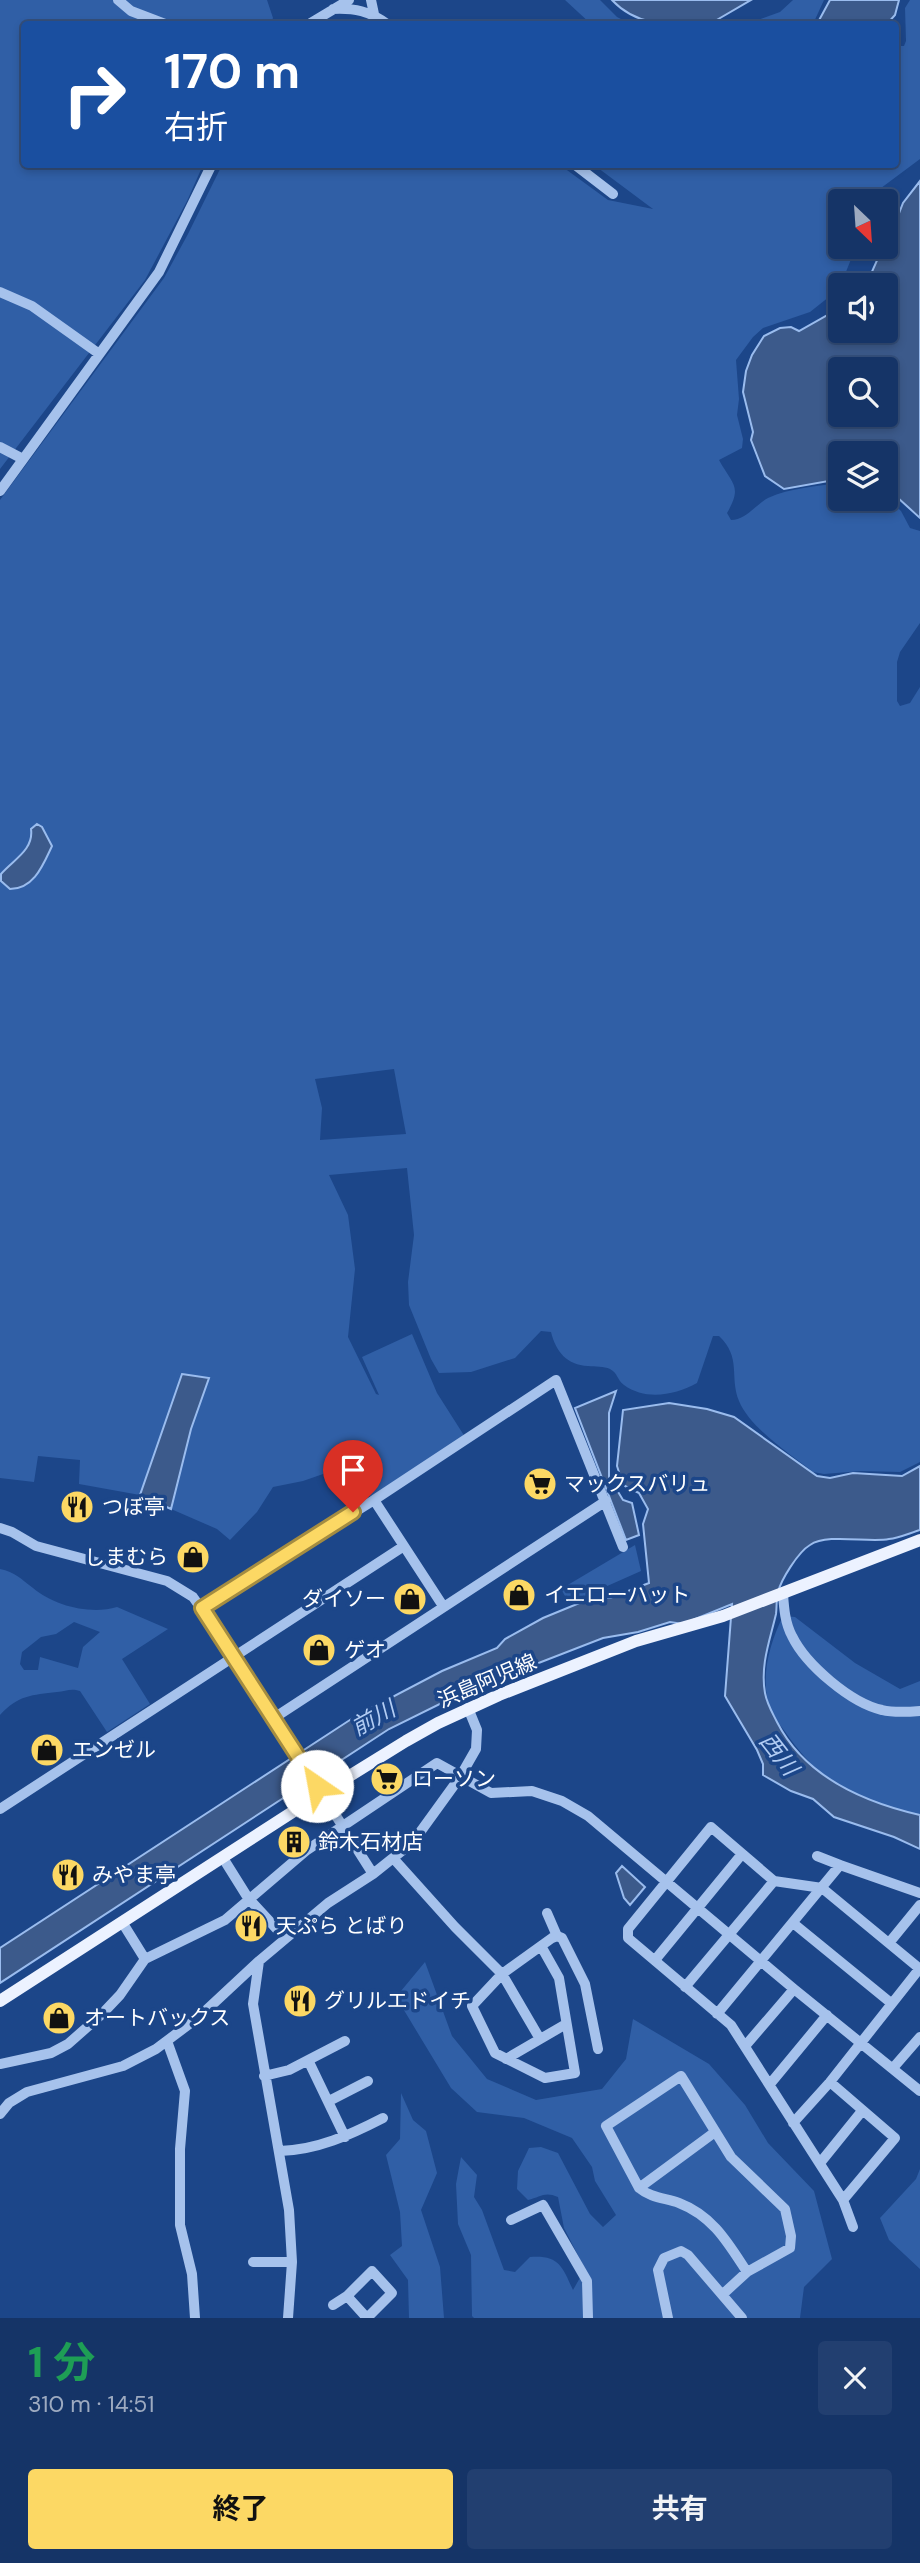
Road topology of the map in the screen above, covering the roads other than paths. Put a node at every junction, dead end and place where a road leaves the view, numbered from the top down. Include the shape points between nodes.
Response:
1 (118, 0) edge
2 (349, 0) edge
3 (371, 0) edge
4 (333, 9) junction
5 (374, 14) junction
6 (157, 21) edge
7 (314, 21) edge
8 (383, 21) edge
9 (210, 168) edge
10 (579, 168) edge
11 (613, 194) dead end
12 (0, 292) edge
13 (99, 353) junction
14 (0, 447) edge
15 (23, 459) junction
16 (0, 491) edge
17 (374, 1500) junction
18 (606, 1501) junction
19 (0, 1528) edge
20 (920, 1540) edge
21 (906, 1545) junction
22 (404, 1546) junction
23 (623, 1547) dead end
24 (920, 1547) edge
25 (781, 1595) junction
26 (443, 1606) junction
27 (202, 1608) junction
28 (234, 1657) junction
29 (468, 1708) junction
30 (920, 1712) edge
31 (274, 1718) junction
32 (460, 1777) junction
33 (320, 1789) junction
34 (0, 1809) edge
35 (343, 1825) junction
36 (742, 1854) junction
37 (817, 1856) dead end
38 (223, 1858) junction
39 (393, 1858) junction
40 (840, 1865) junction
41 (373, 1874) junction
42 (666, 1881) junction
43 (774, 1881) junction
44 (822, 1888) junction
45 (920, 1893) edge
46 (248, 1898) junction
47 (920, 1905) edge
48 (698, 1908) junction
49 (547, 1913) dead end
50 (122, 1923) junction
51 (793, 1923) junction
52 (728, 1934) junction
53 (557, 1936) junction
54 (285, 1938) junction
55 (889, 1943) junction
56 (541, 1947) junction
57 (145, 1959) junction
58 (258, 1961) junction
59 (655, 1961) junction
60 (762, 1962) junction
61 (920, 1968) edge
62 (502, 1974) junction
63 (685, 1987) junction
64 (794, 1989) junction
65 (0, 2001) edge
66 (891, 2003) junction
67 (717, 2014) junction
68 (827, 2015) junction
69 (566, 2024) junction
70 (920, 2037) edge
71 (540, 2039) junction
72 (167, 2041) junction
73 (345, 2041) dead end
74 (861, 2042) junction
75 (746, 2045) junction
76 (598, 2049) dead end
77 (506, 2059) junction
78 (308, 2060) junction
79 (0, 2064) edge
80 (893, 2068) junction
81 (264, 2076) junction
82 (368, 2081) dead end
83 (830, 2082) junction
84 (770, 2084) junction
85 (920, 2091) edge
86 (328, 2101) junction
87 (862, 2111) junction
88 (0, 2114) edge
89 (383, 2118) dead end
90 (793, 2123) junction
91 (715, 2132) junction
92 (345, 2137) junction
93 (280, 2151) junction
94 (820, 2163) junction
95 (639, 2188) junction
96 (843, 2200) junction
97 (511, 2220) dead end
98 (853, 2227) dead end
99 (253, 2262) dead end
100 (292, 2262) junction
101 (747, 2272) junction
102 (723, 2294) junction
103 (347, 2296) dead end
104 (333, 2305) dead end
105 (195, 2318) edge
106 (288, 2318) edge
107 (588, 2318) edge
108 (668, 2318) edge
109 (742, 2318) edge

1 - 6 street via 131,11
2 - 4 street
3 - 5 street
4 - 5 street
4 - 7 street
5 - 8 street
9 - 13 street via 159,272
10 - 11 street
12 - 13 street via 32,306
13 - 15 street
14 - 15 street
15 - 16 street
17 - 18 street via 556,1380
17 - 22 street
17 - 27 street
18 - 23 street
18 - 26 street
19 - 27 street via 36,1546 167,1581 186,1591
20 - 21 main road, 浜島阿児線
21 - 24 street
21 - 25 main road, 浜島阿児線
22 - 26 street
22 - 28 street
25 - 29 main road, 浜島阿児線 via 636,1641
25 - 30 street via 792,1638 841,1689 884,1711
26 - 31 street
27 - 28 street
28 - 31 street
28 - 34 street
29 - 32 street via 478,1737
29 - 33 main road, 浜島阿児線
31 - 33 street
32 - 35 street via 437,1763
32 - 39 street via 413,1842
32 - 42 street via 491,1793 532,1791 562,1801 588,1816
33 - 35 street
33 - 38 main road, 浜島阿児線
35 - 41 street
35 - 46 street
36 - 42 street via 711,1827
36 - 43 street
36 - 48 street
37 - 40 street
38 - 46 street
38 - 50 main road, 浜島阿児線
39 - 41 street
39 - 62 street
40 - 44 street
40 - 45 street
41 - 54 street
42 - 48 street
42 - 59 street via 628,1929 628,1938
43 - 44 street
43 - 52 street
44 - 51 street
44 - 55 street
46 - 54 street
46 - 57 street via 225,1920
47 - 55 street
48 - 52 street
48 - 59 street
49 - 53 street
50 - 57 street
50 - 65 main road, 浜島阿児線
51 - 60 street
51 - 66 street
52 - 60 street
52 - 63 street
53 - 56 street
53 - 76 street via 585,1984
54 - 58 street
55 - 61 street
56 - 62 street
56 - 69 street via 559,1978
57 - 79 street via 120,1995 68,2044 51,2053
58 - 72 street
58 - 81 street via 253,2004
59 - 63 street
60 - 64 street
60 - 67 street
61 - 66 street
62 - 71 street
62 - 77 street via 472,2006 495,2053
63 - 67 street
64 - 68 street
64 - 75 street
66 - 74 street
67 - 75 street
68 - 74 street
68 - 84 street
69 - 71 street
69 - 77 street via 575,2073 545,2078
70 - 80 street
71 - 77 street
72 - 88 street via 123,2066 27,2092
72 - 105 street via 185,2091 180,2225 192,2274
73 - 78 street
74 - 80 street
74 - 83 street
75 - 84 street
78 - 81 street
78 - 86 street
80 - 85 street
81 - 93 street
82 - 86 street
83 - 87 street
83 - 90 street
84 - 90 street
86 - 92 street
87 - 94 street
87 - 96 street via 895,2138
89 - 92 street
90 - 94 street
91 - 95 street
91 - 95 street via 681,2076 606,2126
91 - 101 street via 731,2157 785,2209 790,2248
92 - 93 street
93 - 100 street
94 - 96 street
95 - 101 street via 680,2203 712,2222
96 - 98 street
97 - 107 street via 543,2205 587,2281
99 - 100 street
100 - 106 street
101 - 102 street
102 - 108 street via 688,2255 677,2251 664,2258 658,2270
102 - 109 street
103 - 104 street

